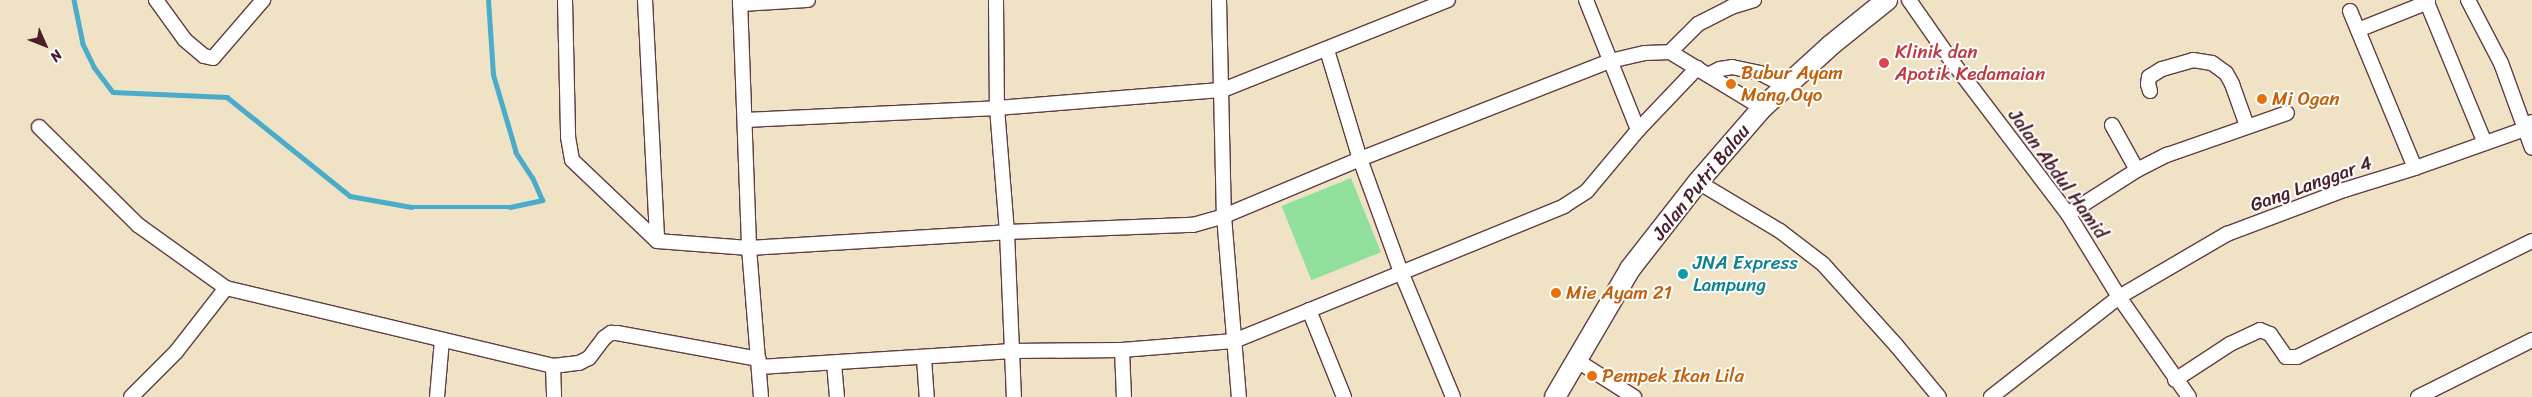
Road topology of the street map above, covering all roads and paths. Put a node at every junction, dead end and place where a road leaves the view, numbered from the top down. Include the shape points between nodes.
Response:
1 (156, 0) edge
2 (565, 0) edge
3 (645, 0) edge
4 (808, 0) edge
5 (996, 0) edge
6 (1219, 0) edge
7 (1448, 0) edge
8 (1586, 0) edge
9 (1754, 0) edge
10 (1887, 0) edge
11 (1909, 0) edge
12 (2468, 0) edge
13 (2428, 1) edge
14 (257, 2) edge
15 (740, 2) edge
16 (2350, 11) dead end
17 (2358, 30) junction
18 (1327, 50) junction
19 (1670, 52) junction
20 (1610, 61) junction
21 (1703, 71) junction
22 (1786, 86) junction
23 (1223, 90) junction
24 (2150, 91) dead end
25 (997, 108) junction
26 (1762, 108) junction
27 (2287, 113) dead end
28 (746, 120) junction
29 (2112, 125) dead end
30 (2528, 125) edge
31 (2247, 126) junction
32 (39, 128) dead end
33 (1638, 130) junction
34 (2485, 143) junction
35 (2532, 148) edge
36 (1360, 159) junction
37 (2415, 168) junction
38 (2137, 170) junction
39 (1698, 182) junction
40 (2068, 214) junction
41 (1224, 216) junction
42 (1007, 232) junction
43 (2532, 240) edge
44 (657, 241) junction
45 (749, 248) junction
46 (1401, 272) junction
47 (226, 288) junction
48 (2119, 297) junction
49 (1309, 310) junction
50 (442, 340) junction
51 (2532, 340) edge
52 (1234, 341) junction
53 (1122, 350) junction
54 (1012, 352) junction
55 (924, 358) junction
56 (1576, 360) junction
57 (759, 363) junction
58 (834, 363) junction
59 (553, 366) junction
60 (2175, 380) junction
61 (131, 397) edge
62 (437, 397) edge
63 (554, 397) edge
64 (761, 397) edge
65 (837, 397) edge
66 (927, 397) edge
67 (1014, 397) edge
68 (1124, 397) edge
69 (1239, 397) edge
70 (1344, 397) edge
71 (1453, 397) edge
72 (1555, 397) edge
73 (1634, 397) edge
74 (1939, 397) edge
75 (1991, 397) edge
76 (2189, 397) edge
77 (2418, 397) edge

1 - 14 street via 186,40 204,56 213,58
2 - 44 street via 568,137 572,160
3 - 44 street
4 - 15 street
5 - 25 street
6 - 23 street
7 - 18 street
8 - 20 street
9 - 19 street via 1731,7 1698,24
10 - 22 main road, Jalan Putri Balau
11 - 40 street, Jalan Abdul Hamid
12 - 30 street
13 - 17 street
13 - 34 street
15 - 28 street
16 - 17 street
17 - 37 street
18 - 23 street
18 - 36 street
19 - 20 street via 1644,53
19 - 21 street
20 - 33 street
20 - 36 street
21 - 22 street via 1732,67 1760,73
21 - 26 street
21 - 33 street
22 - 26 main road, Jalan Putri Balau
23 - 25 street
23 - 41 street
24 - 31 street via 2149,77 2162,69 2193,60 2212,63 2226,73
25 - 28 street
25 - 42 street
26 - 39 main road, Jalan Putri Balau
27 - 31 street
28 - 45 street
29 - 38 street
30 - 34 street, Gang Langgar 4
30 - 35 street
31 - 38 street via 2167,155
32 - 47 street via 138,225
33 - 46 street via 1587,191 1564,206
34 - 37 street, Gang Langgar 4
36 - 41 street
36 - 46 street
37 - 48 street, Gang Langgar 4 via 2344,190 2227,234
38 - 40 street
39 - 56 main road, Jalan Putri Balau via 1630,269
39 - 74 street via 1780,231 1823,264
40 - 48 street, Jalan Abdul Hamid
41 - 42 street via 1193,225
41 - 52 street
42 - 45 street
42 - 54 street
43 - 60 street via 2297,357 2286,357 2270,334 2260,330 2230,344
44 - 45 street
45 - 57 street
46 - 49 street
46 - 71 street
47 - 50 street
47 - 61 street via 176,352
48 - 60 street, Jalan Abdul Hamid
48 - 75 street, Gang Langgar 4
49 - 52 street
49 - 70 street
50 - 59 street
50 - 62 street
51 - 77 street
52 - 53 street
52 - 69 street
53 - 54 street
53 - 68 street
54 - 55 street
54 - 67 street
55 - 58 street
55 - 66 street
56 - 72 main road, Jalan Putri Balau
56 - 73 street
57 - 58 street
57 - 59 street via 617,333 604,338 589,358 579,363
57 - 64 street
58 - 65 street
59 - 63 street
60 - 76 street, Jalan Abdul Hamid

